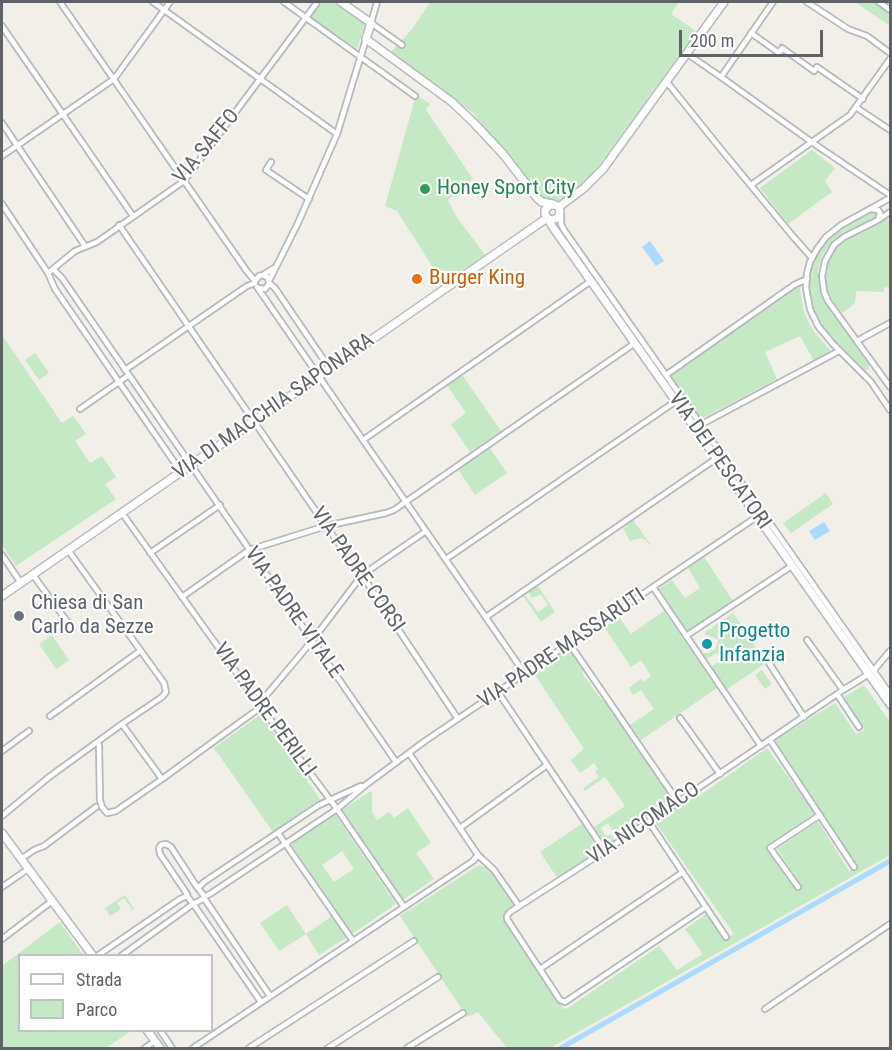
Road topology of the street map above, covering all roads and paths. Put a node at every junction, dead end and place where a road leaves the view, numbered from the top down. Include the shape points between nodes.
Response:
1 (60, 2) edge
2 (153, 2) edge
3 (170, 2) edge
4 (284, 2) edge
5 (341, 2) edge
6 (377, 2) edge
7 (724, 2) edge
8 (772, 2) edge
9 (807, 2) edge
10 (879, 2) edge
11 (316, 4) dead end
12 (164, 9) junction
13 (891, 10) edge
14 (306, 17) junction
15 (371, 23) junction
16 (2, 26) edge
17 (751, 33) junction
18 (366, 39) junction
19 (402, 45) dead end
20 (687, 53) junction
21 (891, 53) edge
22 (361, 56) junction
23 (890, 63) edge
24 (722, 76) junction
25 (114, 79) junction
26 (261, 80) junction
27 (666, 81) junction
28 (415, 96) dead end
29 (863, 99) junction
30 (857, 108) junction
31 (63, 114) junction
32 (2, 123) edge
33 (891, 130) edge
34 (336, 134) junction
35 (813, 143) junction
36 (17, 145) junction
37 (2, 156) edge
38 (271, 162) dead end
39 (184, 181) junction
40 (751, 185) junction
41 (891, 197) edge
42 (309, 199) junction
43 (884, 202) junction
44 (2, 204) edge
45 (557, 207) junction
46 (871, 209) junction
47 (890, 212) edge
48 (133, 216) junction
49 (547, 218) junction
50 (878, 220) junction
51 (119, 225) junction
52 (555, 229) junction
53 (564, 230) junction
54 (85, 246) junction
55 (812, 258) junction
56 (274, 268) junction
57 (53, 269) junction
58 (48, 273) junction
59 (264, 275) junction
60 (807, 279) junction
61 (591, 281) junction
62 (269, 282) junction
63 (256, 284) junction
64 (891, 323) edge
65 (188, 326) junction
66 (857, 341) junction
67 (633, 345) junction
68 (839, 351) junction
69 (321, 356) junction
70 (310, 363) junction
71 (124, 368) junction
72 (330, 369) junction
73 (113, 371) junction
74 (129, 375) junction
75 (666, 375) junction
76 (320, 377) junction
77 (120, 382) junction
78 (891, 387) edge
79 (674, 403) junction
80 (80, 409) dead end
81 (891, 410) edge
82 (254, 422) junction
83 (700, 424) junction
84 (363, 440) junction
85 (183, 451) junction
86 (172, 459) junction
87 (713, 460) junction
88 (192, 464) junction
89 (181, 472) junction
90 (406, 501) junction
91 (220, 505) junction
92 (122, 513) junction
93 (756, 518) junction
94 (326, 526) junction
95 (426, 531) junction
96 (68, 550) junction
97 (249, 550) junction
98 (150, 553) junction
99 (2, 555) edge
100 (446, 559) junction
101 (790, 567) junction
102 (33, 575) junction
103 (362, 576) junction
104 (21, 583) junction
105 (653, 587) junction
106 (2, 597) edge
107 (182, 597) junction
108 (486, 617) junction
109 (72, 628) dead end
110 (686, 636) junction
111 (807, 640) dead end
112 (312, 641) junction
113 (569, 643) junction
114 (140, 651) junction
115 (891, 651) edge
116 (769, 663) dead end
117 (525, 674) junction
118 (868, 674) junction
119 (843, 690) junction
120 (498, 692) junction
121 (837, 694) junction
122 (891, 694) edge
123 (891, 704) edge
124 (260, 706) junction
125 (50, 716) dead end
126 (804, 717) junction
127 (680, 718) dead end
128 (458, 719) junction
129 (122, 724) junction
130 (859, 727) dead end
131 (29, 731) dead end
132 (770, 740) junction
133 (99, 745) dead end
134 (760, 746) junction
135 (2, 751) edge
136 (409, 753) junction
137 (396, 762) junction
138 (547, 765) junction
139 (720, 774) junction
140 (162, 779) junction
141 (367, 784) junction
142 (330, 800) junction
143 (678, 802) junction
144 (96, 807) dead end
145 (336, 809) junction
146 (820, 815) junction
147 (2, 816) edge
148 (649, 822) junction
149 (460, 828) junction
150 (2, 832) edge
151 (278, 833) junction
152 (285, 844) junction
153 (605, 851) junction
154 (478, 855) junction
155 (21, 859) junction
156 (854, 867) dead end
157 (28, 869) junction
158 (682, 872) junction
159 (798, 887) dead end
160 (2, 888) edge
161 (196, 888) junction
162 (188, 894) junction
163 (203, 897) junction
164 (52, 902) junction
165 (193, 904) junction
166 (519, 906) junction
167 (404, 907) junction
168 (706, 908) junction
169 (891, 924) edge
170 (726, 937) dead end
171 (2, 939) edge
172 (353, 941) junction
173 (414, 941) dead end
174 (107, 949) junction
175 (93, 954) edge
176 (98, 954) edge
177 (108, 954) edge
178 (124, 954) edge
179 (540, 969) junction
180 (438, 977) dead end
181 (270, 996) junction
182 (261, 1002) junction
183 (765, 1009) dead end
184 (463, 1013) dead end
185 (148, 1032) edge
186 (161, 1032) edge
187 (155, 1041) junction
188 (145, 1048) edge
189 (160, 1048) edge
190 (172, 1048) edge
191 (193, 1048) edge
192 (249, 1048) edge
193 (328, 1048) edge
194 (407, 1048) edge

1 - 25 street
2 - 12 street
3 - 12 street
4 - 14 street
5 - 15 street
6 - 15 street
7 - 20 street
8 - 17 street
9 - 21 street
10 - 13 street
11 - 14 street, VIA SAFFO
12 - 25 street
12 - 26 street
14 - 22 street
14 - 26 street, VIA SAFFO
15 - 18 street
15 - 19 street
16 - 31 street
17 - 24 street
17 - 29 street via 779,53 782,48 814,71 817,67
18 - 22 street
18 - 45 street via 452,102 503,154 537,198
20 - 24 street
20 - 27 street
22 - 28 street
22 - 34 street
23 - 29 street
24 - 35 street
25 - 31 street
25 - 39 street
26 - 34 street
26 - 39 street, VIA SAFFO
27 - 40 street
27 - 45 street via 603,169
29 - 30 street
30 - 33 street
30 - 35 street
31 - 36 street
31 - 48 street
32 - 36 street
34 - 42 street
35 - 40 street
35 - 41 street
36 - 37 street
36 - 54 street
38 - 42 street via 266,170
39 - 48 street, VIA SAFFO
39 - 63 street
40 - 55 street
41 - 43 street
42 - 56 street
43 - 46 street
43 - 47 street via 882,209
44 - 58 street
45 - 49 street via 548,206
45 - 49 street, VIA DI MACCHIA SAPONARA via 560,215
45 - 53 street, VIA DEI PESCATORI
46 - 50 street via 880,213
46 - 55 street via 832,231
47 - 50 street
48 - 51 street, VIA SAFFO
49 - 52 street, VIA DEI PESCATORI
49 - 72 street, VIA DI MACCHIA SAPONARA
50 - 66 street via 834,245 822,271 827,299
51 - 54 street, VIA SAFFO
51 - 65 street, VIA PADRE CORSI
52 - 53 street
52 - 61 street, VIA DEI PESCATORI
53 - 75 street, VIA DEI PESCATORI
54 - 57 street, VIA SAFFO
55 - 60 street
56 - 59 street
56 - 62 street
57 - 58 street, VIA SAFFO
57 - 71 street, VIA PADRE VITALE
58 - 73 street via 55,289
59 - 62 street
59 - 63 street via 259,276
60 - 68 street via 811,314
60 - 75 street
61 - 67 street, VIA DEI PESCATORI
61 - 84 street
62 - 63 street via 265,289
62 - 69 street
63 - 65 street
63 - 70 street
64 - 66 street
65 - 71 street
65 - 82 street, VIA PADRE CORSI
66 - 78 street
67 - 79 street, VIA DEI PESCATORI
67 - 90 street
68 - 81 street via 869,379
68 - 83 street
69 - 70 street via 317,363
69 - 72 street
70 - 76 street
71 - 73 street
71 - 74 street, VIA PADRE VITALE
72 - 76 street, VIA DI MACCHIA SAPONARA
73 - 77 street
74 - 77 street
74 - 85 street, VIA PADRE VITALE
75 - 83 street, VIA DEI PESCATORI
76 - 82 street, VIA DI MACCHIA SAPONARA
76 - 84 street
77 - 80 street
77 - 86 street
79 - 87 street, VIA DEI PESCATORI
79 - 100 street
82 - 88 street, VIA DI MACCHIA SAPONARA
82 - 94 street, VIA PADRE CORSI
83 - 118 street, VIA DEI PESCATORI
84 - 90 street
85 - 86 street via 178,459
85 - 88 street, VIA PADRE VITALE
86 - 89 street
87 - 93 street, VIA DEI PESCATORI
87 - 108 street
88 - 89 street, VIA DI MACCHIA SAPONARA
88 - 91 street, VIA PADRE VITALE
89 - 92 street, VIA DI MACCHIA SAPONARA
90 - 94 street via 386,513
90 - 95 street
91 - 97 street, VIA PADRE VITALE
91 - 98 street
92 - 96 street, VIA DI MACCHIA SAPONARA
92 - 98 street, VIA PADRE PERILLI
93 - 101 street, VIA DEI PESCATORI
93 - 105 street, VIA PADRE MASSARUTI
94 - 97 street
94 - 103 street, VIA PADRE CORSI
95 - 100 street
95 - 103 street
96 - 102 street, VIA DI MACCHIA SAPONARA
96 - 114 street
97 - 107 street
97 - 112 street, VIA PADRE VITALE
98 - 107 street, VIA PADRE PERILLI
99 - 104 street
100 - 108 street
101 - 110 street
101 - 118 street, VIA DEI PESCATORI
102 - 104 street, VIA DI MACCHIA SAPONARA
102 - 109 street
103 - 112 street
103 - 128 street, VIA PADRE CORSI
104 - 106 street, VIA DI MACCHIA SAPONARA
105 - 110 street
105 - 113 street, VIA PADRE MASSARUTI
107 - 124 street, VIA PADRE PERILLI
108 - 117 street
110 - 134 street
111 - 119 street
112 - 124 street
112 - 137 street, VIA PADRE VITALE
113 - 117 street, VIA PADRE MASSARUTI
113 - 143 street
114 - 125 street
114 - 129 street via 164,683 166,692
115 - 118 street, VIA NICOMACO
116 - 126 street
117 - 120 street, VIA PADRE MASSARUTI
118 - 119 street, VIA NICOMACO
118 - 122 street, VIA DEI PESCATORI
118 - 123 street, VIA DEI PESCATORI
119 - 121 street, VIA NICOMACO
120 - 128 street, VIA PADRE MASSARUTI
120 - 138 street
121 - 126 street, VIA NICOMACO
121 - 130 street
124 - 140 street
124 - 142 street, VIA PADRE PERILLI
126 - 132 street, VIA NICOMACO
127 - 139 street
128 - 136 street, VIA PADRE MASSARUTI
129 - 140 street
129 - 147 street
131 - 135 street
132 - 134 street, VIA NICOMACO
132 - 146 street
133 - 140 street via 101,802 107,813 116,812
134 - 139 street, VIA NICOMACO
136 - 137 street, VIA PADRE MASSARUTI
136 - 149 street
137 - 141 street, VIA PADRE MASSARUTI
138 - 149 street
138 - 153 street
139 - 143 street, VIA NICOMACO
141 - 142 street, VIA PADRE MASSARUTI
141 - 145 street, VIA PADRE MASSARUTI
142 - 145 street, VIA PADRE PERILLI
142 - 151 street, VIA PADRE MASSARUTI
143 - 148 street, VIA NICOMACO
144 - 155 street
145 - 152 street, VIA PADRE MASSARUTI
145 - 167 street, VIA PADRE PERILLI
146 - 156 street
146 - 159 street via 770,848
148 - 153 street, VIA NICOMACO
148 - 158 street
149 - 154 street
150 - 155 street
151 - 152 street
151 - 161 street, VIA PADRE MASSARUTI
152 - 163 street, VIA PADRE MASSARUTI
152 - 172 street
153 - 166 street, VIA NICOMACO
154 - 166 street via 496,871
154 - 167 street
155 - 157 street
157 - 160 street
157 - 164 street
158 - 168 street
158 - 179 street
161 - 162 street, VIA PADRE MASSARUTI
161 - 162 street via 171,847 161,845 160,854
161 - 163 street
162 - 165 street
162 - 174 street, VIA PADRE MASSARUTI
163 - 165 street, VIA PADRE MASSARUTI
163 - 181 street
164 - 171 street
164 - 175 street
165 - 178 street, VIA PADRE MASSARUTI
165 - 182 street
166 - 179 street via 508,913 507,921
167 - 172 street
168 - 170 street
168 - 179 street via 568,1001 560,1000
169 - 183 street
172 - 181 street
173 - 192 street
174 - 176 street, VIA PADRE MASSARUTI
174 - 177 street
180 - 193 street
181 - 182 street
182 - 191 street
184 - 194 street
185 - 187 street
186 - 190 street
187 - 188 street
187 - 189 street

